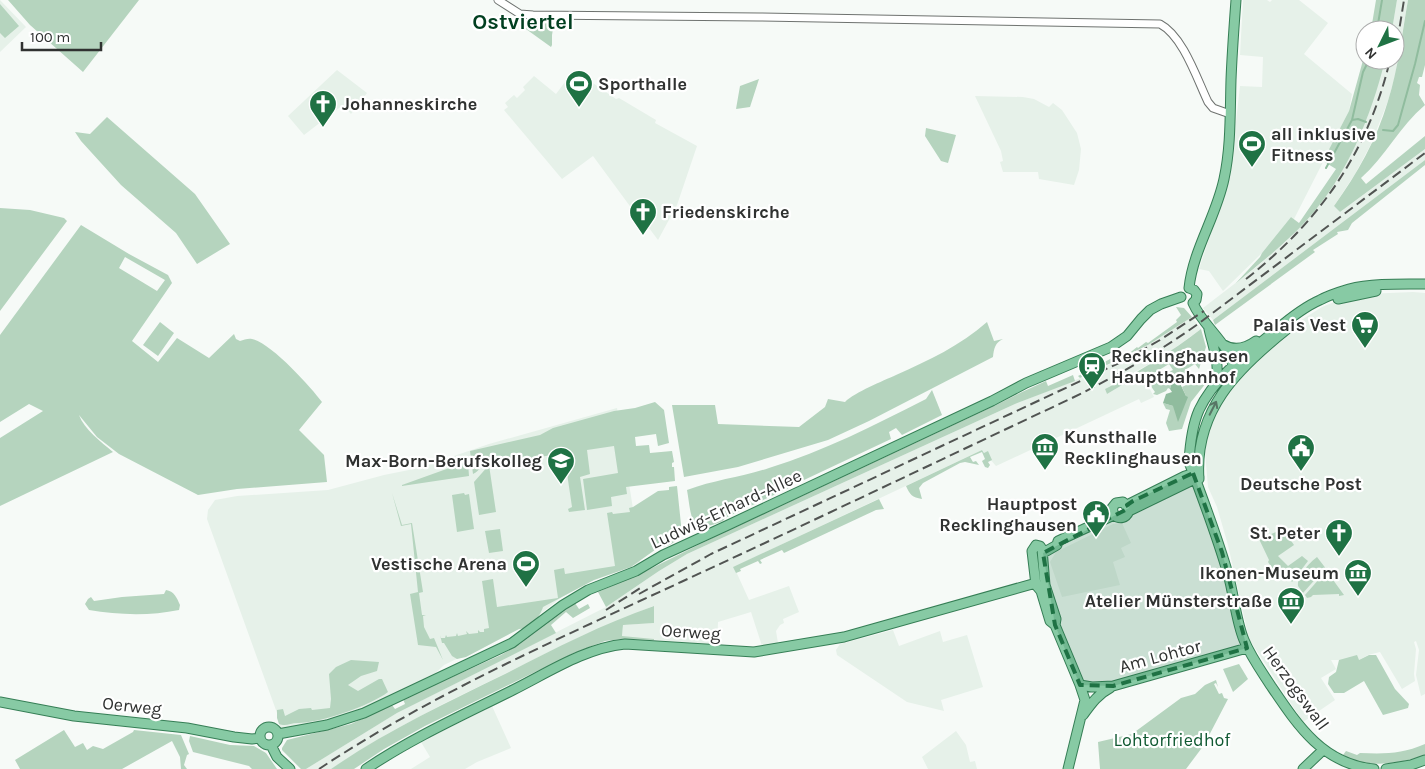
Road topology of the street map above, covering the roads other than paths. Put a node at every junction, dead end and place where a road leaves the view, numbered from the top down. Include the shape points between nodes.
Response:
1 (498, 0) edge
2 (1236, 0) edge
3 (1230, 114) junction
4 (1425, 284) edge
5 (1189, 288) junction
6 (1425, 290) edge
7 (1181, 297) junction
8 (1193, 303) junction
9 (1208, 326) junction
10 (1276, 330) junction
11 (1222, 344) junction
12 (1238, 370) junction
13 (1215, 384) junction
14 (1197, 478) junction
15 (1040, 585) junction
16 (1248, 648) junction
17 (1080, 685) junction
18 (1113, 686) junction
19 (0, 702) edge
20 (1082, 718) junction
21 (278, 734) junction
22 (260, 738) junction
23 (271, 745) junction
24 (1323, 750) junction
25 (1425, 760) edge
26 (287, 766) edge
27 (366, 769) edge
28 (1068, 769) edge
29 (1303, 769) edge
30 (1374, 769) edge
31 (1386, 769) edge

1 - 3 street via 520,14 533,16 1152,22 1167,28 1176,40 1213,108
2 - 3 main road
3 - 5 main road via 1223,186 1191,270
4 - 10 main road via 1350,289 1320,300
5 - 7 main road via 1183,290
5 - 8 main road via 1196,294
6 - 12 main road via 1365,293 1322,305
7 - 8 main road via 1185,303
7 - 21 main road, Ludwig-Erhard-Allee via 1150,310 1127,336 1111,347 1026,383 692,540 636,571 588,590 498,650 345,720
8 - 9 main road
9 - 11 main road
9 - 12 main road via 1223,356
9 - 13 main road via 1218,368
10 - 11 main road via 1249,346 1230,348
10 - 12 main road
11 - 12 main road
12 - 13 main road
14 -> 12 main road via 1204,426
13 - 14 main road, Herzogswall via 1194,425 1189,462
14 - 15 main road via 1128,508 1123,518 1114,515 1058,542 1054,540 1042,550 1035,546 1032,550
14 - 16 main road, Herzogswall via 1222,552
15 - 17 main road
15 - 27 main road, Oerweg via 844,637 754,652 625,644 606,647 447,722
16 - 18 main road, Am Lohtor
16 - 24 main road, Herzogswall via 1288,710
17 - 18 main road, Am Lohtor
17 - 20 main road via 1085,700
18 - 20 main road via 1096,698
19 - 22 main road, Oerweg via 74,716
20 - 28 main road
21 - 22 main road via 269,727 262,730
21 - 23 main road via 277,741
22 - 23 main road
23 - 26 main road
24 - 29 main road
24 - 30 main road, Herzogswall via 1346,763
25 - 31 main road

